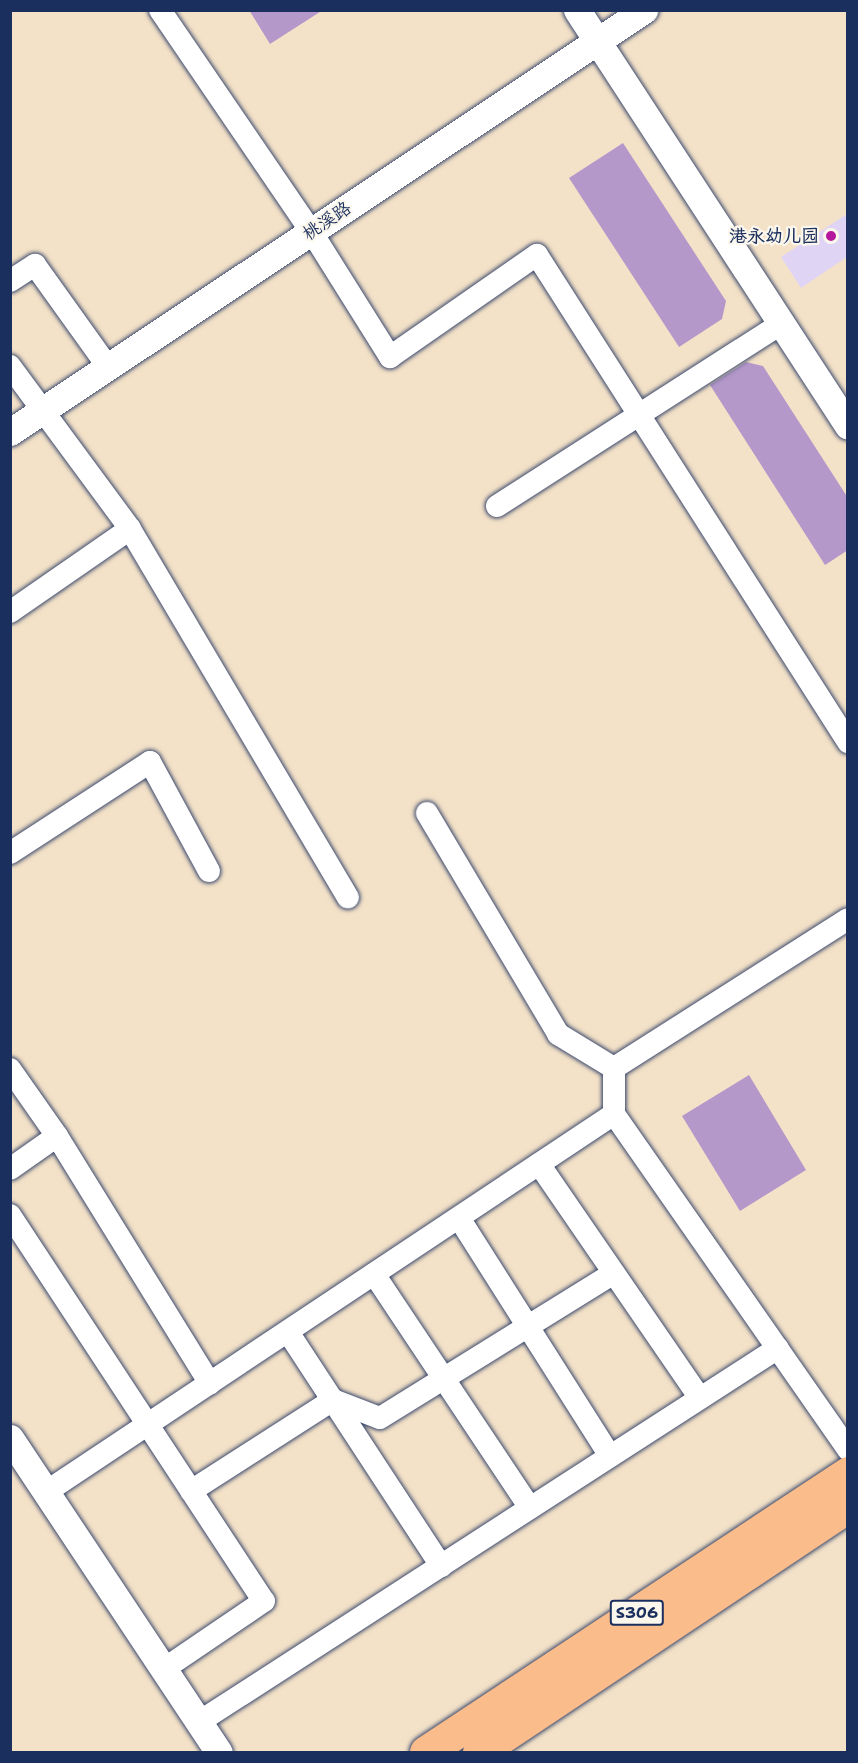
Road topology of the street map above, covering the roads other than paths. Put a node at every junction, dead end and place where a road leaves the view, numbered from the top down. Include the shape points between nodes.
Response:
1 (160, 10) edge
2 (577, 10) edge
3 (644, 10) edge
4 (597, 40) junction
5 (311, 231) junction
6 (10, 282) edge
7 (781, 324) junction
8 (10, 366) edge
9 (108, 367) junction
10 (45, 409) junction
11 (639, 416) junction
12 (848, 426) edge
13 (10, 432) edge
14 (497, 506) dead end
15 (130, 529) junction
16 (10, 612) edge
17 (848, 742) edge
18 (427, 813) dead end
19 (10, 853) edge
20 (210, 871) dead end
21 (348, 897) dead end
22 (848, 919) edge
23 (614, 1068) junction
24 (10, 1069) edge
25 (614, 1114) junction
26 (57, 1136) junction
27 (539, 1164) junction
28 (10, 1169) edge
29 (10, 1215) edge
30 (459, 1218) junction
31 (614, 1273) junction
32 (374, 1274) junction
33 (527, 1326) junction
34 (288, 1332) junction
35 (777, 1348) junction
36 (443, 1377) junction
37 (210, 1384) junction
38 (700, 1398) junction
39 (333, 1400) junction
40 (148, 1425) junction
41 (10, 1438) edge
42 (848, 1449) edge
43 (610, 1456) junction
44 (848, 1473) edge
45 (191, 1491) junction
46 (46, 1492) junction
47 (848, 1506) edge
48 (530, 1508) junction
49 (441, 1566) junction
50 (164, 1669) junction
51 (199, 1722) junction
52 (219, 1752) edge
53 (426, 1752) edge
54 (479, 1752) edge

1 - 5 street
2 - 4 street
3 - 4 street, 桃溪路
4 - 5 street, 桃溪路
4 - 7 street
5 - 9 street, 桃溪路
5 - 11 street via 390,357 537,255
6 - 9 street via 35,265
7 - 11 street
7 - 12 street
8 - 10 street
9 - 10 street, 桃溪路
10 - 13 street, 桃溪路
10 - 15 street
11 - 14 street
11 - 17 street
15 - 16 street
15 - 21 street
18 - 23 street via 558,1034
19 - 20 street via 150,762
22 - 23 street
23 - 25 street
24 - 26 street
25 - 27 street
25 - 35 street
26 - 28 street
26 - 37 street
27 - 30 street
27 - 31 street
29 - 40 street
30 - 32 street
30 - 33 street
31 - 33 street
31 - 38 street
32 - 34 street
32 - 36 street
33 - 36 street
33 - 43 street
34 - 37 street
34 - 39 street
35 - 38 street
35 - 42 street
36 - 39 street via 380,1418
36 - 48 street
37 - 40 street
38 - 43 street
39 - 45 street
39 - 49 street
40 - 45 street
40 - 46 street
41 - 46 street
43 - 48 street
44 - 53 main road, S306
45 - 50 street via 264,1601
46 - 50 street
47 - 54 main road, S306
48 - 49 street
49 - 51 street
50 - 51 street
51 - 52 street

